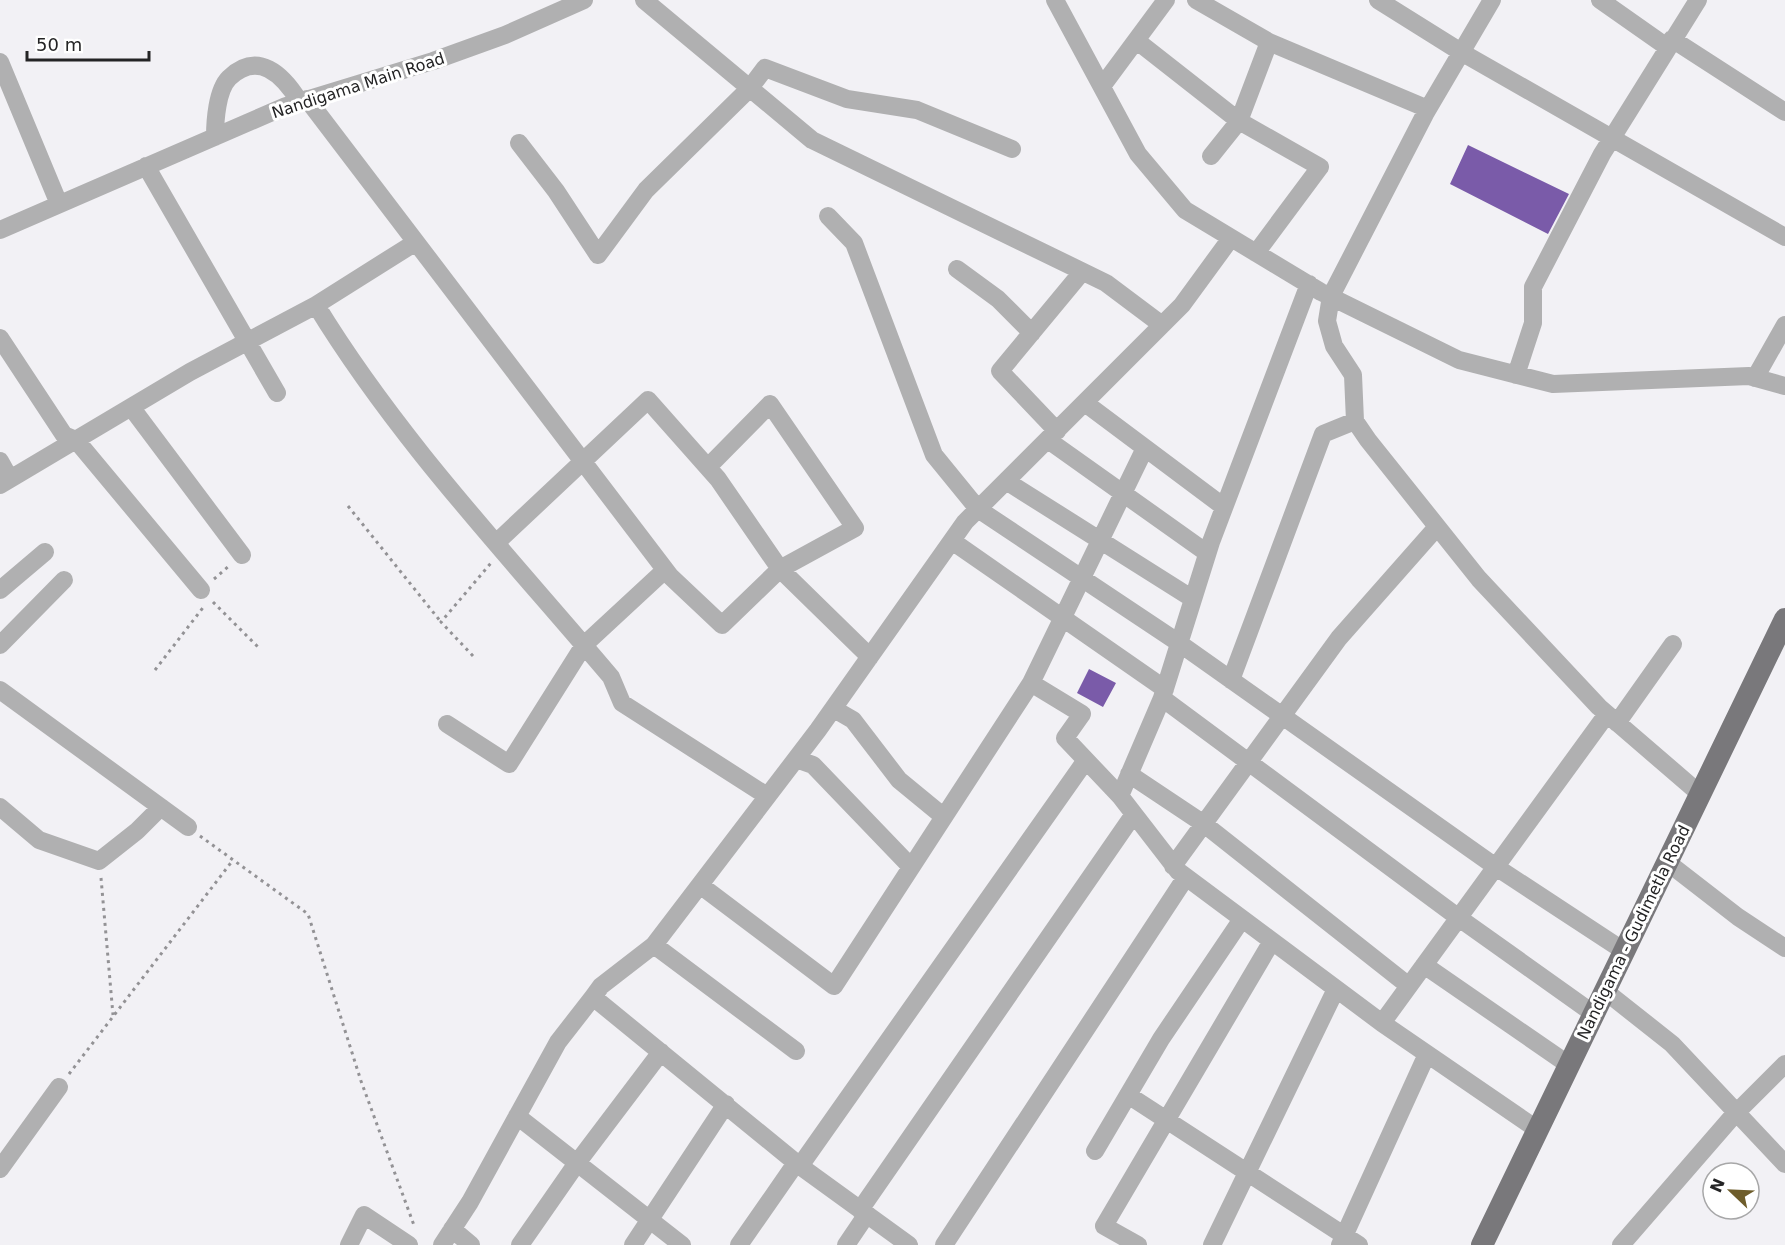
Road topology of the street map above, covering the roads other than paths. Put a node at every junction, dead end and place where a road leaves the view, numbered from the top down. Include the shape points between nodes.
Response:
1 (584, 0) edge
2 (644, 0) edge
3 (1054, 0) edge
4 (1166, 0) edge
5 (1196, 0) edge
6 (1378, 0) edge
7 (1492, 0) edge
8 (1600, 0) edge
9 (1698, 0) edge
10 (1137, 41) junction
11 (1269, 42) junction
12 (1670, 43) junction
13 (1461, 52) junction
14 (0, 62) edge
15 (1103, 85) junction
16 (750, 88) junction
17 (303, 100) junction
18 (1428, 109) junction
19 (1785, 112) edge
20 (1239, 121) junction
21 (215, 137) junction
22 (1611, 140) junction
23 (519, 143) dead end
24 (1012, 149) dead end
25 (1211, 156) dead end
26 (146, 166) junction
27 (59, 204) junction
28 (828, 216) dead end
29 (0, 230) edge
30 (1785, 237) edge
31 (1231, 238) junction
32 (416, 242) junction
33 (1256, 253) junction
34 (957, 270) dead end
35 (1082, 272) junction
36 (1309, 284) junction
37 (1331, 296) junction
38 (322, 302) junction
39 (1162, 325) junction
40 (1785, 325) edge
41 (1032, 333) junction
42 (0, 338) edge
43 (247, 342) junction
44 (1516, 375) junction
45 (1755, 378) junction
46 (1785, 386) edge
47 (277, 393) dead end
48 (1085, 403) junction
49 (131, 407) junction
50 (1355, 421) junction
51 (1052, 436) junction
52 (76, 440) junction
53 (1145, 448) junction
54 (0, 462) edge
55 (581, 462) junction
56 (708, 467) junction
57 (1006, 481) junction
58 (5, 482) edge
59 (1124, 494) junction
60 (1224, 507) junction
61 (978, 509) junction
62 (1437, 527) junction
63 (952, 541) junction
64 (1100, 541) junction
65 (499, 546) junction
66 (45, 552) dead end
67 (1207, 553) junction
68 (242, 555) road end
69 (780, 569) junction
70 (665, 570) junction
71 (1083, 578) junction
72 (64, 580) dead end
73 (0, 590) edge
74 (201, 590) road end
75 (1193, 599) junction
76 (1063, 618) junction
77 (1785, 619) edge
78 (1179, 643) junction
79 (1673, 644) dead end
80 (0, 645) edge
81 (584, 645) junction
82 (870, 657) junction
83 (1231, 681) junction
84 (1031, 683) junction
85 (0, 690) edge
86 (1163, 694) junction
87 (834, 709) junction
88 (1281, 717) junction
89 (1612, 718) junction
90 (447, 724) dead end
91 (796, 759) junction
92 (1086, 760) junction
93 (1249, 763) junction
94 (1129, 774) junction
95 (1700, 794) junction
96 (1120, 795) junction
97 (767, 796) junction
98 (0, 807) edge
99 (161, 807) junction
100 (1134, 814) junction
101 (944, 817) junction
102 (1204, 824) junction
103 (188, 827) road end
104 (1667, 862) junction
105 (911, 867) junction
106 (1496, 867) junction
107 (1179, 872) junction
108 (700, 885) junction
109 (1459, 918) junction
110 (1242, 919) junction
111 (1272, 941) junction
112 (654, 945) junction
113 (1785, 948) edge
114 (1624, 951) junction
115 (1424, 965) junction
116 (1409, 986) junction
117 (1336, 989) junction
118 (1605, 991) junction
119 (593, 997) junction
120 (1594, 1014) junction
121 (1382, 1023) junction
122 (796, 1051) dead end
123 (662, 1052) junction
124 (1427, 1054) junction
125 (1785, 1064) edge
126 (1569, 1065) junction
127 (59, 1087) road end
128 (1128, 1095) junction
129 (726, 1104) junction
130 (1736, 1112) junction
131 (517, 1116) junction
132 (1166, 1120) junction
133 (1538, 1130) junction
134 (1095, 1151) dead end
135 (577, 1163) junction
136 (798, 1164) junction
137 (1785, 1164) edge
138 (0, 1169) edge
139 (1248, 1174) junction
140 (863, 1212) junction
141 (650, 1220) junction
142 (452, 1229) junction
143 (412, 1237) edge
144 (1348, 1242) edge
145 (349, 1245) edge
146 (442, 1245) edge
147 (471, 1245) edge
148 (520, 1245) edge
149 (633, 1245) edge
150 (682, 1245) edge
151 (739, 1245) edge
152 (846, 1245) edge
153 (909, 1245) edge
154 (944, 1245) edge
155 (1138, 1245) edge
156 (1212, 1245) edge
157 (1482, 1245) edge
158 (1621, 1245) edge

1 - 17 street, Nandigama Main Road via 433,62
2 - 16 street
3 - 15 street
4 - 10 street
5 - 11 street
6 - 13 street
7 - 13 street
8 - 12 street
9 - 12 street
10 - 15 street
10 - 20 street
11 - 18 street
11 - 20 street
12 - 19 street
12 - 22 street
13 - 18 street
13 - 22 street
14 - 27 street
15 - 31 street via 1138,154 1185,210
16 - 23 street via 646,190 598,255
16 - 24 street via 765,68 847,99 917,110
16 - 35 street via 812,140
17 - 21 street, Nandigama Main Road
17 - 21 street via 271,69 251,66 228,79 215,112
17 - 32 street
18 - 37 street
20 - 25 street
20 - 33 street via 1320,167
21 - 26 street, Nandigama Main Road
22 - 30 street
22 - 44 street via 1533,287 1533,323
26 - 27 street, Nandigama Main Road
26 - 43 street
27 - 29 street, Nandigama Main Road
28 - 61 street via 854,243 934,455
31 - 33 street
31 - 39 street via 1182,305
32 - 38 street
32 - 55 street
33 - 36 street
34 - 41 street via 998,299
35 - 39 street via 1106,284
35 - 41 street
36 - 37 street
36 - 60 street
37 - 44 street via 1460,360
37 - 50 street via 1327,321 1334,346 1353,375
38 - 43 street
38 - 65 street via 316,305 338,341 447,487
39 - 48 street
40 - 45 street
41 - 51 street via 1000,371
42 - 52 street via 64,435
43 - 47 street
43 - 49 street
44 - 45 street via 1553,384
45 - 46 street
48 - 51 street
48 - 53 street
49 - 52 street
49 - 68 street
50 - 62 street
50 - 83 street via 1323,434
51 - 57 street
51 - 59 street
52 - 58 street
52 - 74 street
53 - 59 street
53 - 60 street
54 - 58 street
55 - 56 street via 648,400
55 - 65 street
55 - 70 street
56 - 69 street
56 - 69 street via 770,404 855,528
57 - 61 street
57 - 64 street
59 - 64 street
59 - 67 street
60 - 67 street
61 - 63 street
61 - 71 street
62 - 88 street via 1339,638
62 - 89 street via 1479,579
63 - 76 street
63 - 82 street
64 - 71 street
64 - 75 street
65 - 81 street
66 - 73 street
67 - 75 street
69 - 70 street via 722,625
69 - 82 street
70 - 81 street
71 - 76 street
71 - 78 street
72 - 80 street
75 - 78 street
76 - 84 street
76 - 86 street
77 - 95 main road, Nandigama - Gudimetla Road
78 - 83 street
78 - 86 street
79 - 89 street
81 - 90 street via 509,764
81 - 97 street via 611,677 622,703
82 - 87 street
83 - 88 street
84 - 92 street via 1082,714 1065,738
84 - 101 street
85 - 99 street
86 - 93 street
86 - 94 street
87 - 91 street
87 - 101 street via 853,720 899,780
88 - 93 street
88 - 106 street
89 - 95 street
89 - 106 street
91 - 97 street
91 - 105 street via 813,765
92 - 96 street
92 - 136 street
93 - 102 street
93 - 109 street
94 - 96 street
94 - 102 street
95 - 104 main road, Nandigama - Gudimetla Road
96 - 100 street
97 - 108 street
98 - 99 street via 39,840 99,861
99 - 103 street
100 - 107 street
100 - 140 street
101 - 105 street
102 - 107 street
102 - 116 street
104 - 113 street
104 - 114 main road, Nandigama - Gudimetla Road
105 - 108 street via 834,986
106 - 109 street
106 - 114 street
107 - 110 street
107 - 154 street
108 - 112 street
109 - 115 street
109 - 120 street
110 - 111 street
110 - 128 street
111 - 117 street
111 - 132 street
112 - 119 street
112 - 122 street
114 - 118 main road, Nandigama - Gudimetla Road
115 - 116 street
115 - 126 street
116 - 121 street
117 - 121 street
117 - 139 street
118 - 120 main road, Nandigama - Gudimetla Road
118 - 130 street via 1672,1044
119 - 123 street
119 - 131 street via 558,1042
120 - 126 main road, Nandigama - Gudimetla Road
121 - 124 street
123 - 129 street
123 - 135 street
124 - 133 street
124 - 144 street
125 - 130 street
126 - 133 main road, Nandigama - Gudimetla Road
127 - 138 street
128 - 132 street
128 - 134 street
129 - 136 street
129 - 141 street
130 - 137 street
130 - 158 street
131 - 135 street
131 - 142 street
132 - 139 street
132 - 155 street via 1104,1226
133 - 157 main road, Nandigama - Gudimetla Road
135 - 141 street
135 - 148 street
136 - 140 street
136 - 151 street
139 - 144 street
139 - 156 street
140 - 152 street
140 - 153 street
141 - 149 street
141 - 150 street
142 - 146 street
142 - 147 street
143 - 145 street via 364,1215

